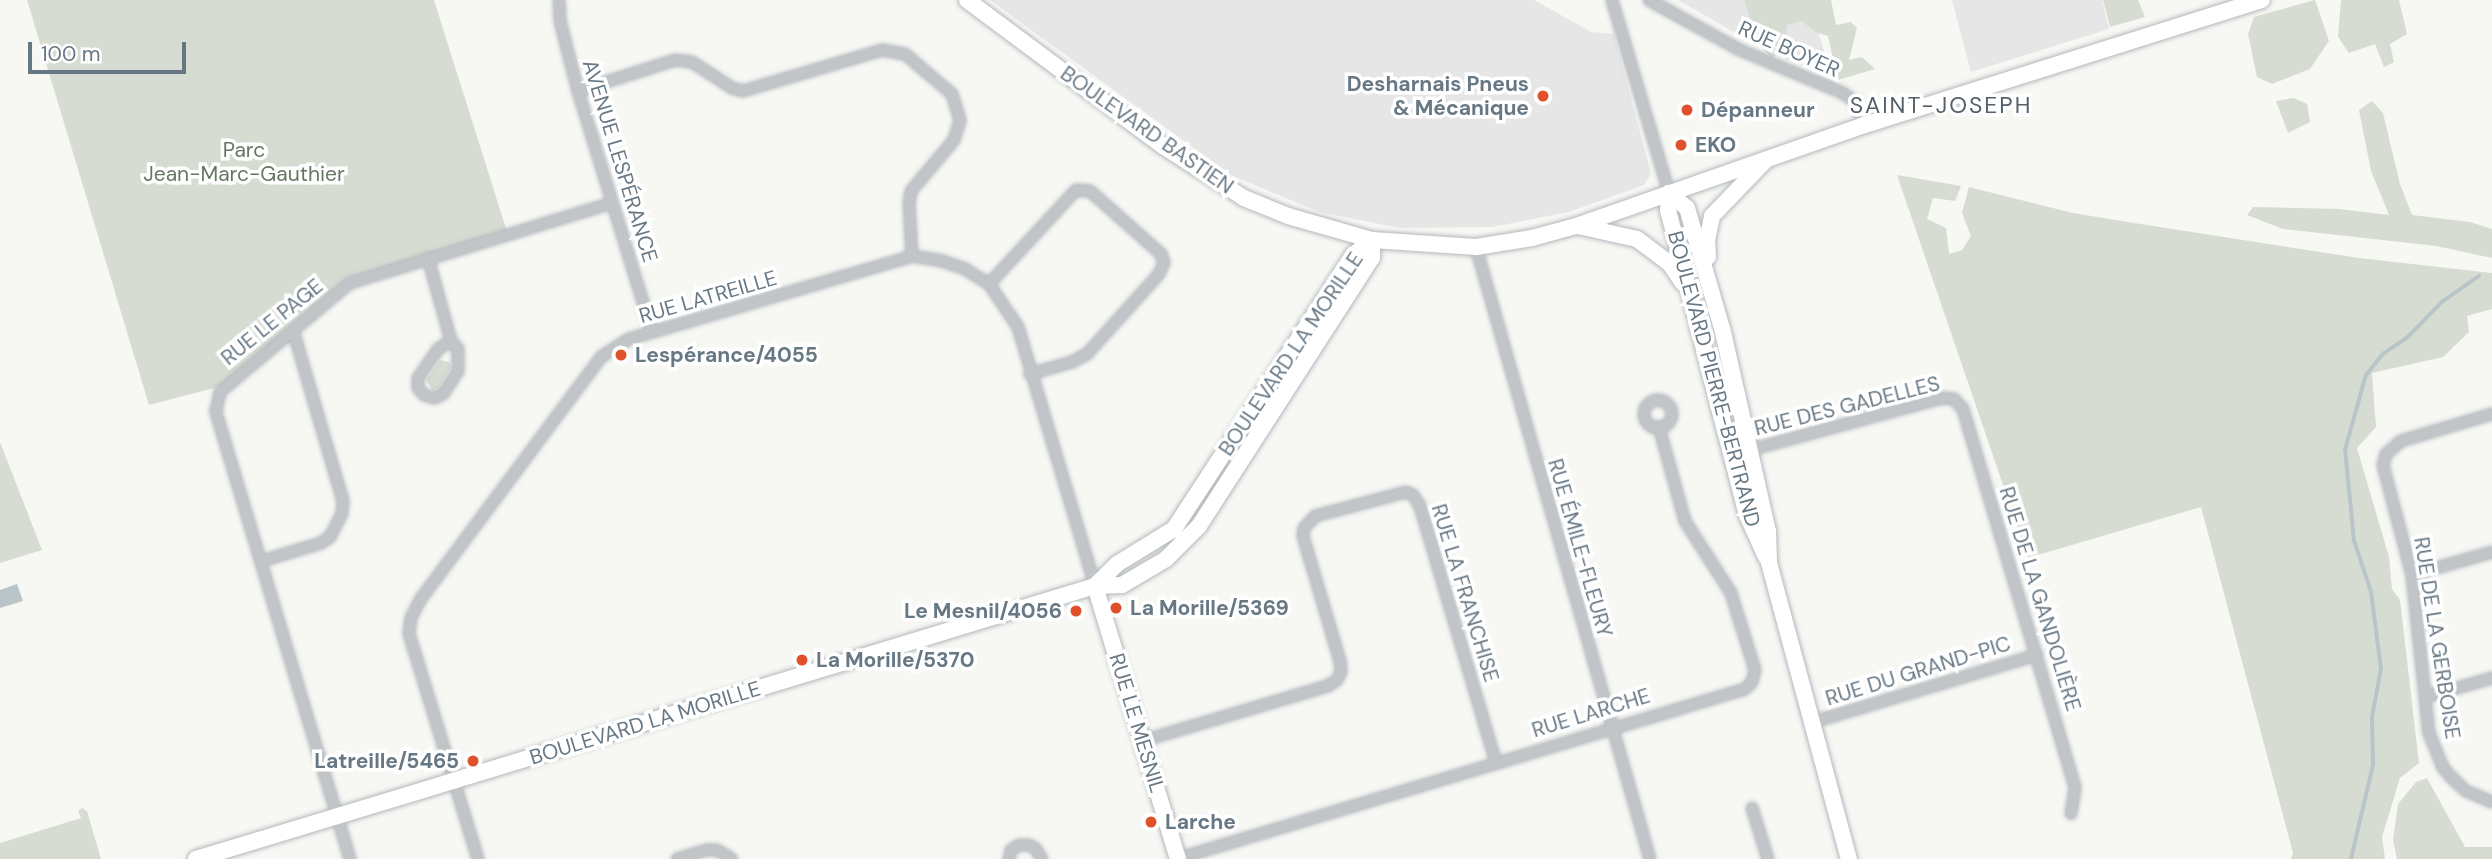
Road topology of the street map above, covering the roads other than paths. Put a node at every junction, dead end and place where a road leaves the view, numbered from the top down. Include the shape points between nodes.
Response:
1 (559, 0) edge
2 (967, 0) edge
3 (1612, 0) edge
4 (1649, 0) edge
5 (2262, 0) edge
6 (578, 91) junction
7 (1865, 125) junction
8 (1767, 159) junction
9 (1669, 193) junction
10 (612, 203) junction
11 (1576, 226) junction
12 (1372, 240) junction
13 (1476, 247) junction
14 (912, 256) junction
15 (428, 258) junction
16 (1708, 281) junction
17 (989, 284) junction
18 (1692, 297) junction
19 (293, 330) junction
20 (652, 331) junction
21 (450, 341) junction
22 (1030, 374) junction
23 (1954, 399) joint
24 (2492, 414) edge
25 (1659, 427) dead end
26 (1750, 450) junction
27 (2492, 552) edge
28 (262, 561) junction
29 (1769, 563) junction
30 (2412, 575) junction
31 (1095, 586) junction
32 (2037, 655) junction
33 (2492, 678) edge
34 (2425, 697) junction
35 (1810, 723) junction
36 (1610, 727) junction
37 (1142, 741) junction
38 (1496, 762) junction
39 (454, 781) junction
40 (2492, 803) edge
41 (1752, 808) dead end
42 (2071, 814) dead end
43 (337, 816) junction
44 (196, 859) edge
45 (350, 859) edge
46 (478, 859) edge
47 (677, 859) edge
48 (732, 859) edge
49 (1009, 859) edge
50 (1042, 859) edge
51 (1177, 859) edge
52 (1650, 859) edge
53 (1768, 859) edge
54 (1849, 859) edge

1 - 6 street, AVENUE LESPÉRANCE
2 - 12 main road, BOULEVARD BASTIEN via 1210,179 1289,216
3 - 9 street, BOULEVARD PIERRE-BERTRAND
4 - 7 street, RUE BOYER via 1740,50 1843,93 1854,101
5 - 7 main road, BOULEVARD BASTIEN
6 - 10 street, AVENUE LESPÉRANCE
6 - 14 street via 675,60 692,62 743,91 882,50 905,54 952,94 960,121 954,140 911,191
7 - 8 main road, BOULEVARD BASTIEN
8 - 9 main road, BOULEVARD BASTIEN
8 - 16 main road via 1712,216 1707,240
9 - 11 main road, BOULEVARD BASTIEN
9 - 16 main road, BOULEVARD PIERRE-BERTRAND via 1687,208
9 - 18 main road, BOULEVARD PIERRE-BERTRAND via 1668,210
10 - 15 street, RUE LE PAGE
10 - 20 street, AVENUE LESPÉRANCE
11 - 13 main road, BOULEVARD BASTIEN
11 - 18 main road via 1645,244 1670,264
12 - 13 main road, BOULEVARD BASTIEN
12 - 31 main road, BOULEVARD LA MORILLE via 1353,255 1180,521 1158,541 1117,564
13 - 36 street, RUE ÉMILE-FLEURY
14 - 17 street, RUE LATREILLE via 965,269
14 - 20 street, RUE LATREILLE
15 - 19 street, RUE LE PAGE via 350,283
15 - 21 street
16 - 26 main road, BOULEVARD PIERRE-BERTRAND
17 - 22 street, RUE LATREILLE via 1018,327
17 - 22 street via 1076,190 1090,191 1161,254 1164,262 1159,274 1087,354
18 - 29 main road, BOULEVARD PIERRE-BERTRAND via 1747,515
19 - 28 street, RUE LE PAGE via 226,385 217,401 216,411
19 - 28 street via 343,501 342,513 330,537 321,543
20 - 39 street, RUE LATREILLE via 601,357 411,618 409,634
21 - 21 street via 438,349 418,378 424,395 434,398 443,394 458,371 458,349
22 - 31 street, RUE LATREILLE
23 - 26 street, RUE DES GADELLES via 1942,398
23 - 32 street, RUE DE LA GANDOLIÈRE via 1963,409
24 - 30 street, RUE DE LA GERBOISE via 2400,441 2386,454 2384,465
25 - 36 street, RUE LARCHE via 1685,521 1731,593 1755,670 1745,689
26 - 29 main road, BOULEVARD PIERRE-BERTRAND via 1768,531
27 - 30 street
28 - 43 street, RUE LE PAGE
29 - 35 main road, BOULEVARD PIERRE-BERTRAND
30 - 34 street, RUE DE LA GERBOISE
31 - 37 main road, RUE LE MESNIL
31 - 39 main road, BOULEVARD LA MORILLE
32 - 35 street, RUE DU GRAND-PIC
32 - 42 street, RUE DE LA GANDOLIÈRE via 2075,788
33 - 34 street
34 - 40 street, RUE DE LA GERBOISE via 2429,733 2442,765 2466,791
35 - 54 main road, BOULEVARD PIERRE-BERTRAND
36 - 38 street, RUE LARCHE
36 - 52 street, RUE ÉMILE-FLEURY
37 - 38 street, RUE LA FRANCHISE via 1328,687 1337,680 1340,661 1304,528 1315,516 1406,492 1420,506
37 - 51 main road, RUE LE MESNIL
38 - 51 street, RUE LARCHE
39 - 43 main road, BOULEVARD LA MORILLE
39 - 46 street, RUE LATREILLE
41 - 53 street
43 - 44 main road, BOULEVARD LA MORILLE
43 - 45 street, RUE LE PAGE
47 - 48 street via 717,850
49 - 50 street via 1011,850 1029,845

